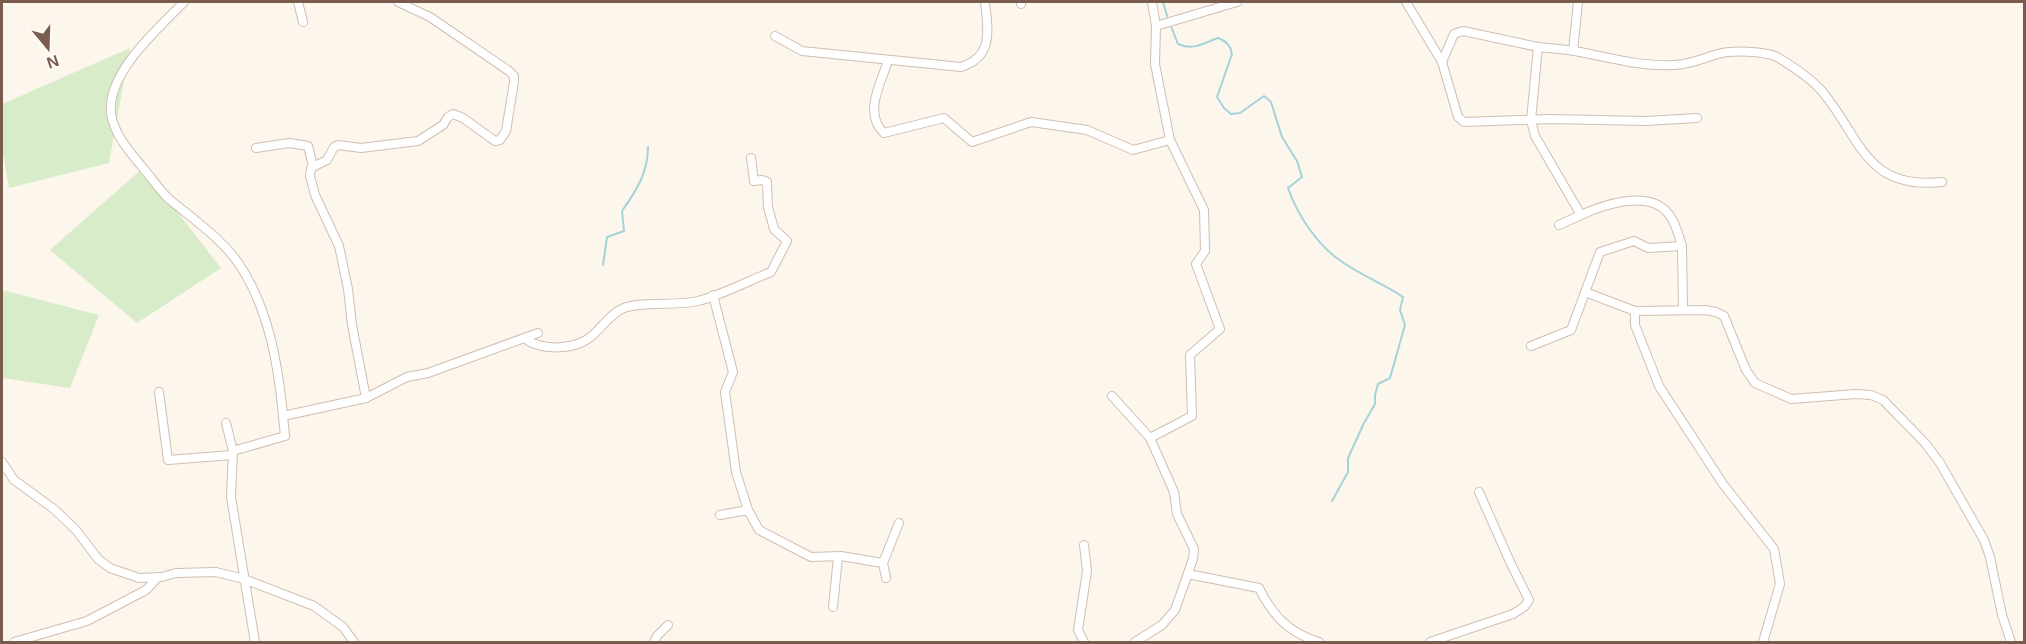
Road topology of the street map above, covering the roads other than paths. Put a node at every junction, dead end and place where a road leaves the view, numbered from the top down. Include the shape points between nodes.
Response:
1 (184, 2) edge
2 (298, 2) edge
3 (398, 2) edge
4 (985, 2) edge
5 (1152, 2) edge
6 (1237, 2) edge
7 (1406, 2) edge
8 (1578, 2) edge
9 (303, 22) dead end
10 (1160, 25) junction
11 (775, 36) dead end
12 (1538, 47) junction
13 (1573, 51) junction
14 (888, 61) junction
15 (1442, 62) junction
16 (1697, 118) dead end
17 (1531, 120) junction
18 (1170, 140) junction
19 (256, 148) dead end
20 (751, 158) dead end
21 (313, 166) junction
22 (1942, 182) dead end
23 (1581, 215) junction
24 (1559, 225) dead end
25 (1682, 246) junction
26 (1585, 292) junction
27 (713, 295) junction
28 (1683, 310) junction
29 (1635, 311) junction
30 (538, 333) dead end
31 (524, 338) junction
32 (1531, 346) dead end
33 (159, 392) dead end
34 (1112, 396) dead end
35 (366, 398) junction
36 (283, 416) junction
37 (226, 423) dead end
38 (1150, 438) junction
39 (233, 453) junction
40 (2, 462) edge
41 (1479, 492) dead end
42 (748, 510) junction
43 (720, 515) dead end
44 (899, 523) dead end
45 (1084, 545) dead end
46 (838, 557) junction
47 (883, 563) junction
48 (1188, 574) junction
49 (158, 577) junction
50 (886, 578) dead end
51 (244, 579) junction
52 (833, 607) dead end
53 (668, 625) dead end
54 (14, 642) edge
55 (255, 642) edge
56 (354, 642) edge
57 (654, 642) edge
58 (1084, 642) edge
59 (1135, 642) edge
60 (1319, 642) edge
61 (1430, 642) edge
62 (1763, 642) edge
63 (2011, 642) edge

1 - 36 street via 137,51 114,92 111,113 118,135 163,193 211,234 248,279 273,346
2 - 9 street
3 - 21 street via 430,17 514,76 506,131 495,141 453,114 418,141 361,148 338,145 327,160
4 - 14 street via 987,43 972,63 961,67
5 - 10 street
6 - 10 street
7 - 15 street
8 - 13 street
10 - 18 street via 1155,64
11 - 14 street via 802,51
12 - 13 street
12 - 15 street via 1463,31 1454,34
12 - 17 street
13 - 22 street via 1640,65 1676,65 1743,52 1773,56 1820,89 1865,157 1908,182
14 - 18 street via 873,107 884,133 944,118 972,142 1032,122 1087,130 1133,150
15 - 17 street via 1458,117 1464,123
16 - 17 street
17 - 23 street via 1535,136
18 - 38 street via 1204,210 1205,251 1196,264 1220,329 1190,355 1192,416
19 - 21 street via 289,143 308,146
20 - 27 street via 754,181 767,182 774,229 787,241 771,272
21 - 35 street via 310,171 315,195 339,246
23 - 24 street
23 - 25 street via 1630,202 1658,205 1668,212
25 - 26 street via 1648,248 1635,241 1600,252
25 - 28 street
26 - 29 street
26 - 32 street via 1571,330
27 - 31 street via 697,301 625,308 590,338 571,345 533,345
27 - 42 street via 733,372 725,392 736,471
28 - 29 street
28 - 63 street via 1705,310 1724,316 1746,370 1764,388 1791,399 1871,395 1883,400 1900,417 1940,462 1984,540
29 - 62 street via 1635,325 1659,386 1724,484 1774,549 1780,584
30 - 31 street
31 - 35 street via 407,377
33 - 39 street via 168,460
34 - 38 street
35 - 36 street
36 - 39 street via 285,436
37 - 39 street
38 - 48 street via 1194,549
39 - 51 street via 231,496
40 - 49 street via 14,480 76,530 98,560 139,578
41 - 61 street via 1529,600 1513,614
42 - 43 street
42 - 46 street via 759,530 811,557
44 - 47 street
45 - 58 street via 1087,571 1078,630
46 - 47 street
46 - 52 street
47 - 50 street
48 - 59 street via 1175,610
48 - 60 street via 1260,588 1278,619
49 - 51 street via 216,572
49 - 54 street via 146,590 87,621
51 - 55 street
51 - 56 street via 314,606 343,627
53 - 57 street

